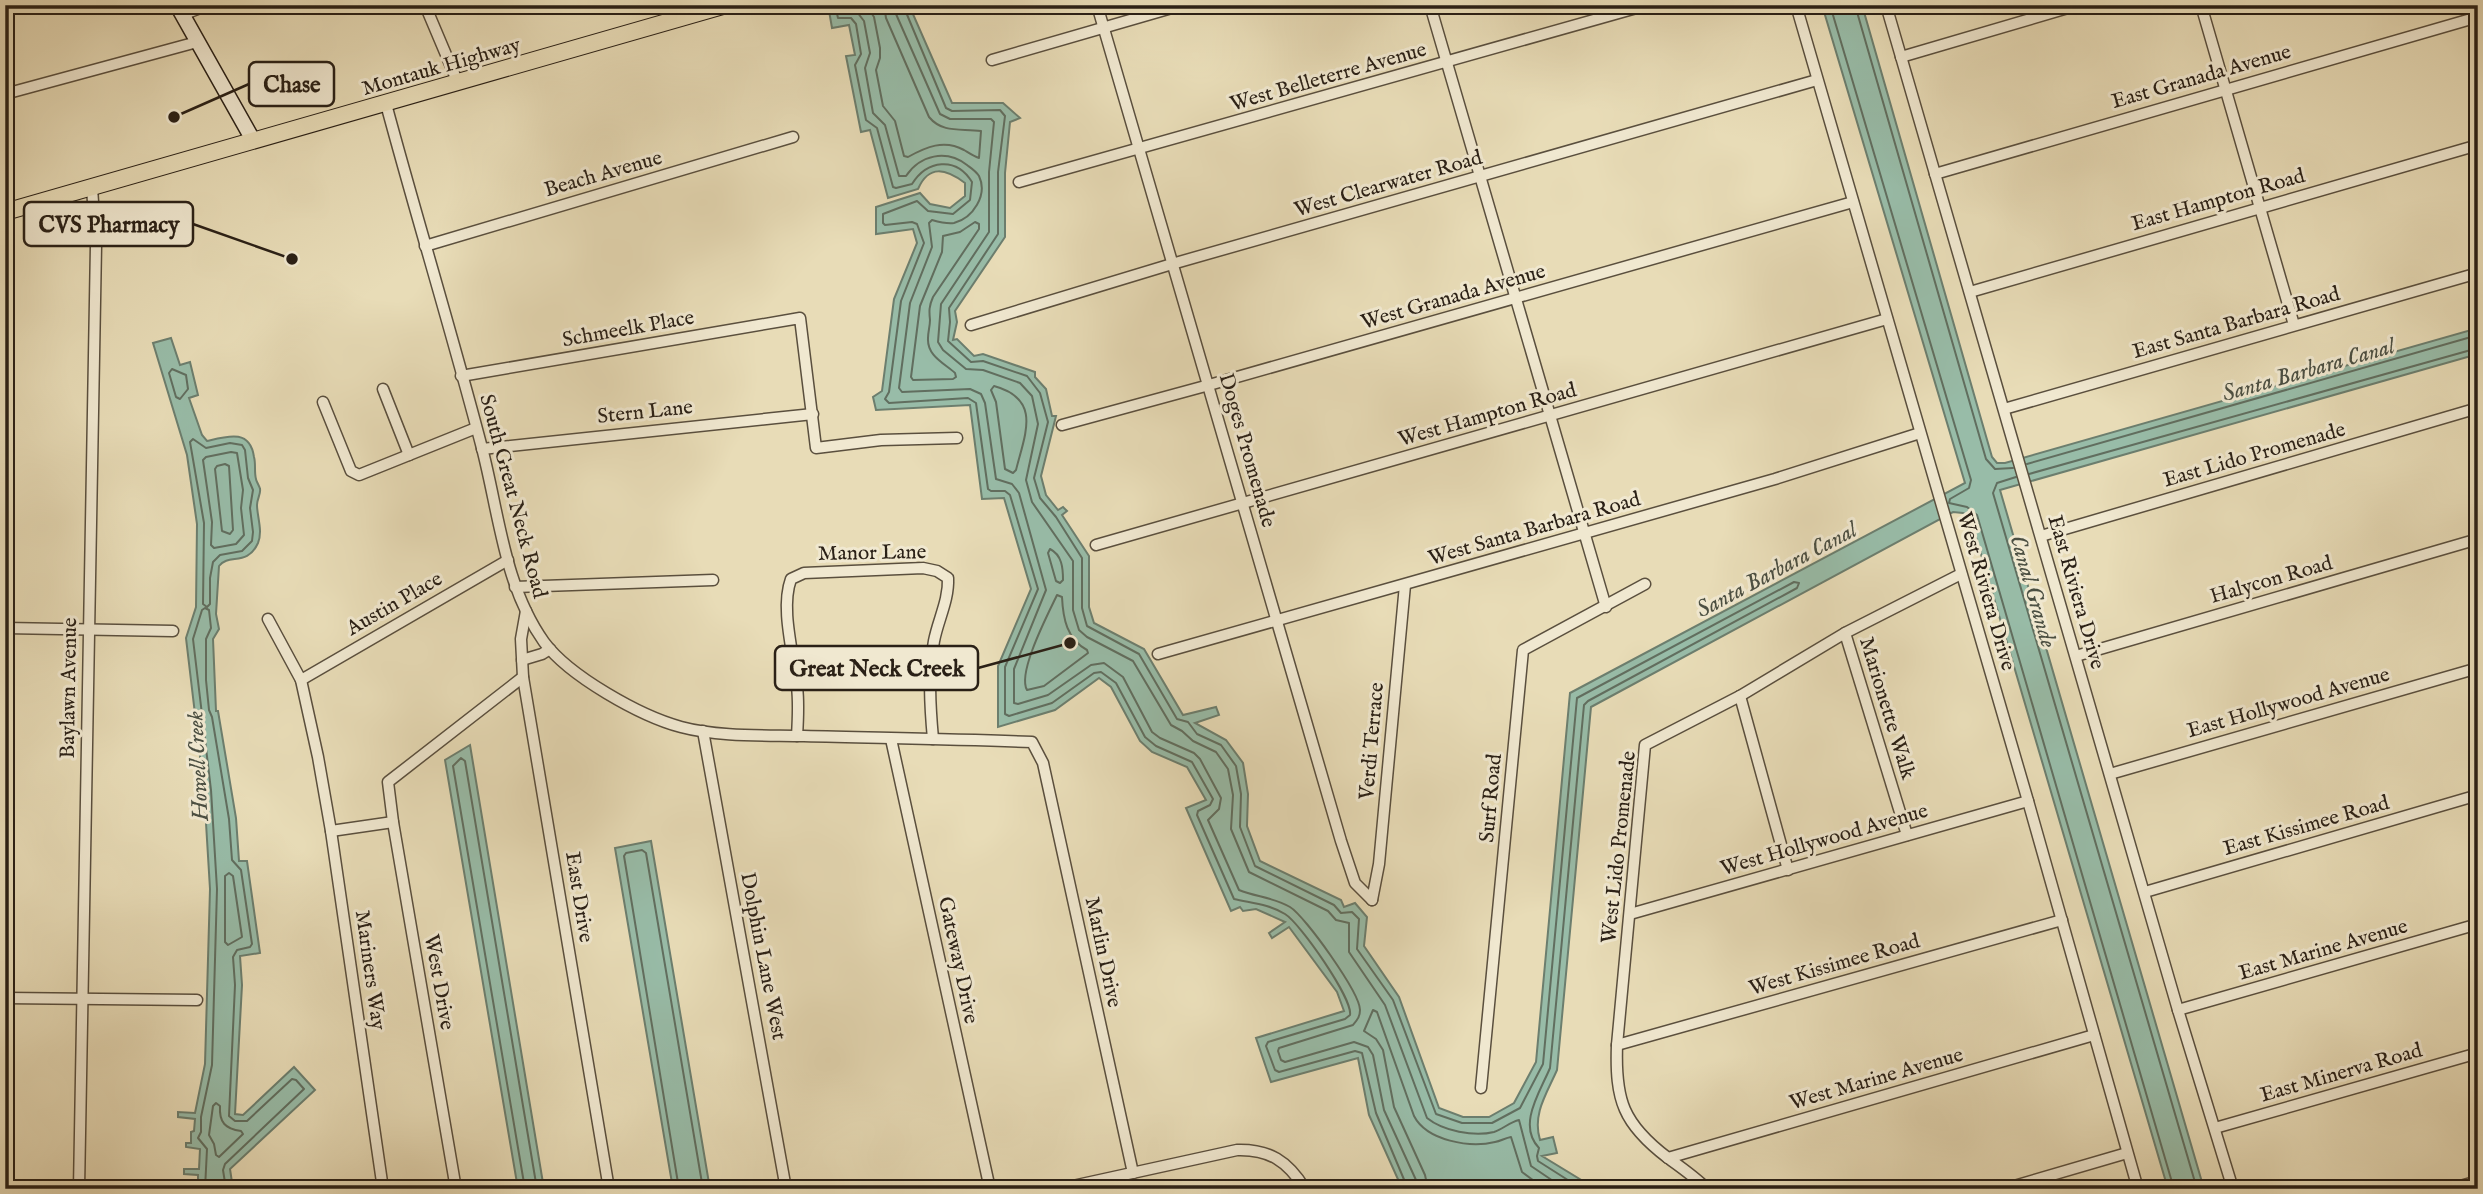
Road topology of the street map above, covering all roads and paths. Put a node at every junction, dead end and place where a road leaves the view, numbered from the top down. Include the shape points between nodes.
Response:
1 (208, 5) edge
2 (425, 5) edge
3 (726, 5) edge
4 (1097, 5) edge
5 (1182, 5) edge
6 (1430, 5) edge
7 (1647, 5) edge
8 (1796, 5) edge
9 (1886, 5) edge
10 (2078, 5) edge
11 (2201, 5) edge
12 (180, 10) edge
13 (689, 10) edge
14 (2478, 16) edge
15 (1104, 28) junction
16 (197, 42) junction
17 (1901, 57) junction
18 (992, 60) dead end
19 (1446, 62) junction
20 (1817, 80) junction
21 (458, 83) junction
22 (2225, 89) junction
23 (5, 94) edge
24 (386, 104) junction
25 (793, 137) dead end
26 (253, 140) junction
27 (2478, 145) edge
28 (1140, 148) junction
29 (1935, 174) junction
30 (1479, 177) junction
31 (1019, 182) dead end
32 (92, 188) junction
33 (1853, 202) junction
34 (2260, 206) junction
35 (5, 212) edge
36 (425, 246) junction
37 (1172, 264) junction
38 (2478, 273) edge
39 (1970, 292) junction
40 (1516, 298) junction
41 (1888, 319) junction
42 (971, 325) dead end
43 (2294, 325) junction
44 (461, 376) junction
45 (1209, 385) junction
46 (383, 389) dead end
47 (323, 402) dead end
48 (2478, 408) edge
49 (2004, 409) junction
50 (813, 414) junction
51 (1550, 416) junction
52 (1062, 425) dead end
53 (476, 428) junction
54 (1920, 433) junction
55 (957, 438) dead end
56 (482, 449) junction
57 (409, 455) junction
58 (1243, 504) junction
59 (1585, 533) junction
60 (2041, 536) junction
61 (2478, 539) edge
62 (1097, 545) dead end
63 (508, 560) junction
64 (1961, 575) junction
65 (713, 580) dead end
66 (1645, 584) dead end
67 (1405, 585) junction
68 (515, 587) junction
69 (1606, 607) junction
70 (526, 611) junction
71 (268, 620) dead end
72 (1278, 621) junction
73 (5, 628) edge
74 (89, 629) junction
75 (173, 631) dead end
76 (1845, 633) junction
77 (550, 649) junction
78 (1158, 654) dead end
79 (2076, 656) junction
80 (522, 660) junction
81 (2478, 668) edge
82 (523, 677) junction
83 (301, 680) junction
84 (1740, 696) junction
85 (703, 731) junction
86 (797, 736) junction
87 (891, 739) junction
88 (933, 739) junction
89 (1031, 742) joint
90 (2110, 774) junction
91 (2478, 795) edge
92 (2028, 801) junction
93 (393, 822) junction
94 (331, 831) junction
95 (1907, 835) junction
96 (1788, 870) junction
97 (2145, 892) junction
98 (1372, 900) joint
99 (1630, 914) junction
100 (2062, 920) junction
101 (2478, 924) edge
102 (5, 998) edge
103 (82, 999) junction
104 (197, 1000) dead end
105 (2178, 1010) junction
106 (2095, 1035) junction
107 (1617, 1045) junction
108 (2478, 1053) edge
109 (1481, 1088) dead end
110 (2215, 1128) junction
111 (2127, 1153) junction
112 (1668, 1158) junction
113 (1133, 1173) junction
114 (2478, 1181) edge
115 (1075, 1187) edge
116 (79, 1189) edge
117 (383, 1189) edge
118 (456, 1189) edge
119 (609, 1189) edge
120 (786, 1189) edge
121 (990, 1189) edge
122 (1059, 1189) edge
123 (1305, 1189) edge
124 (1707, 1189) edge
125 (2004, 1189) edge
126 (2138, 1189) edge
127 (2233, 1189) edge
128 (2450, 1189) edge

1 - 12 street
2 - 21 street
3 - 13 main road, Montauk Highway
4 - 15 street, Doges Promenade
5 - 15 street
6 - 19 street
7 - 19 street, West Belleterre Avenue
8 - 20 street, West Riviera Drive
9 - 17 street, East Riviera Drive
10 - 17 street
11 - 22 street
12 - 16 main road
13 - 21 main road, Montauk Highway
14 - 22 street, East Granada Avenue
15 - 18 street
15 - 28 street, Doges Promenade
16 - 23 street
16 - 26 main road
17 - 29 street, East Riviera Drive
19 - 28 street, West Belleterre Avenue
19 - 30 street
20 - 30 street, West Clearwater Road
20 - 33 street, West Riviera Drive
21 - 24 main road, Montauk Highway
22 - 29 street, East Granada Avenue
22 - 34 street
24 - 26 main road, Montauk Highway
24 - 36 street, South Great Neck Road
25 - 36 street, Beach Avenue
26 - 32 main road, Montauk Highway
27 - 34 street, East Hampton Road
28 - 31 street, West Belleterre Avenue
28 - 37 street, Doges Promenade
29 - 39 street, East Riviera Drive
30 - 37 street, West Clearwater Road
30 - 40 street
32 - 35 main road, Montauk Highway
32 - 74 street, Baylawn Avenue via 96,245
33 - 40 street, West Granada Avenue
33 - 41 street, West Riviera Drive
34 - 39 street, East Hampton Road
34 - 43 street
36 - 44 street, South Great Neck Road
37 - 42 street, West Clearwater Road
37 - 45 street, Doges Promenade
38 - 43 street, East Santa Barbara Road
39 - 49 street, East Riviera Drive
40 - 45 street, West Granada Avenue
40 - 51 street
41 - 51 street, West Hampton Road
41 - 54 street, West Riviera Drive
43 - 49 street, East Santa Barbara Road
44 - 50 street, Schmeelk Place via 800,318
44 - 53 street, South Great Neck Road
45 - 52 street, West Granada Avenue
45 - 58 street, Doges Promenade
46 - 57 street
47 - 57 street via 351,471 359,475
48 - 60 street, East Lido Promenade
49 - 60 street, East Riviera Drive
50 - 55 street via 816,448
50 - 56 street, Stern Lane
51 - 58 street, West Hampton Road
51 - 59 street
53 - 56 street, South Great Neck Road
53 - 57 street
54 - 59 street, West Santa Barbara Road
54 - 64 street, West Riviera Drive
56 - 63 street, South Great Neck Road
58 - 62 street, West Hampton Road
58 - 72 street, Doges Promenade
59 - 67 street, West Santa Barbara Road
59 - 69 street
60 - 79 street, East Riviera Drive
61 - 79 street, Halycon Road
63 - 68 street, South Great Neck Road
63 - 83 street, Austin Place
64 - 76 street, West Lido Promenade
64 - 92 street, West Riviera Drive
65 - 68 street
66 - 69 street, Surf Road
67 - 72 street, West Santa Barbara Road
67 - 98 street, Verdi Terrace
68 - 70 street, South Great Neck Road
69 - 109 street, Surf Road via 1523,650
70 - 77 street, South Great Neck Road
70 - 80 street, East Drive
71 - 83 street, Mariners Way
72 - 78 street, West Santa Barbara Road
72 - 98 street, Doges Promenade via 1344,851 1355,883
73 - 74 street
74 - 75 street
74 - 103 street, Baylawn Avenue
76 - 84 street, West Lido Promenade
76 - 95 street, Marionette Walk
77 - 80 street
77 - 85 street, South Great Neck Road via 627,705
79 - 90 street, East Riviera Drive
80 - 82 street, East Drive
81 - 90 street, East Hollywood Avenue
82 - 93 street, West Drive via 388,782
82 - 119 street, East Drive
83 - 94 street, Mariners Way
84 - 96 street
84 - 99 street, West Lido Promenade via 1645,745
85 - 86 street, South Great Neck Road
85 - 120 street, Dolphin Lane West
86 - 87 street, South Great Neck Road
86 - 88 street, Manor Lane via 797,688 787,606 791,579 804,573 923,568 948,578 949,590 930,666
87 - 88 street, South Great Neck Road
87 - 121 street, Gateway Drive
88 - 89 street, South Great Neck Road
89 - 113 street, Marlin Drive via 1043,763
90 - 97 street, East Riviera Drive
91 - 97 street, East Kissimee Road
92 - 95 street, West Hollywood Avenue
92 - 100 street, West Riviera Drive
93 - 94 street
93 - 118 street, West Drive
94 - 117 street, Mariners Way
95 - 96 street, West Hollywood Avenue
96 - 99 street, West Hollywood Avenue
97 - 105 street, East Riviera Drive
99 - 107 street, West Lido Promenade
100 - 106 street, West Riviera Drive
100 - 107 street, West Kissimee Road
101 - 105 street, East Marine Avenue
102 - 103 street
103 - 104 street
103 - 116 street, Baylawn Avenue
105 - 110 street, East Riviera Drive
106 - 111 street, West Riviera Drive
106 - 112 street, West Marine Avenue
107 - 112 street, West Lido Promenade via 1616,1081 1631,1124
108 - 110 street, East Minerva Road
110 - 127 street, East Riviera Drive
111 - 125 street
111 - 126 street, West Riviera Drive
112 - 124 street, West Lido Promenade
113 - 115 street
113 - 123 street via 1255,1150 1274,1156
114 - 128 street
115 - 122 street

